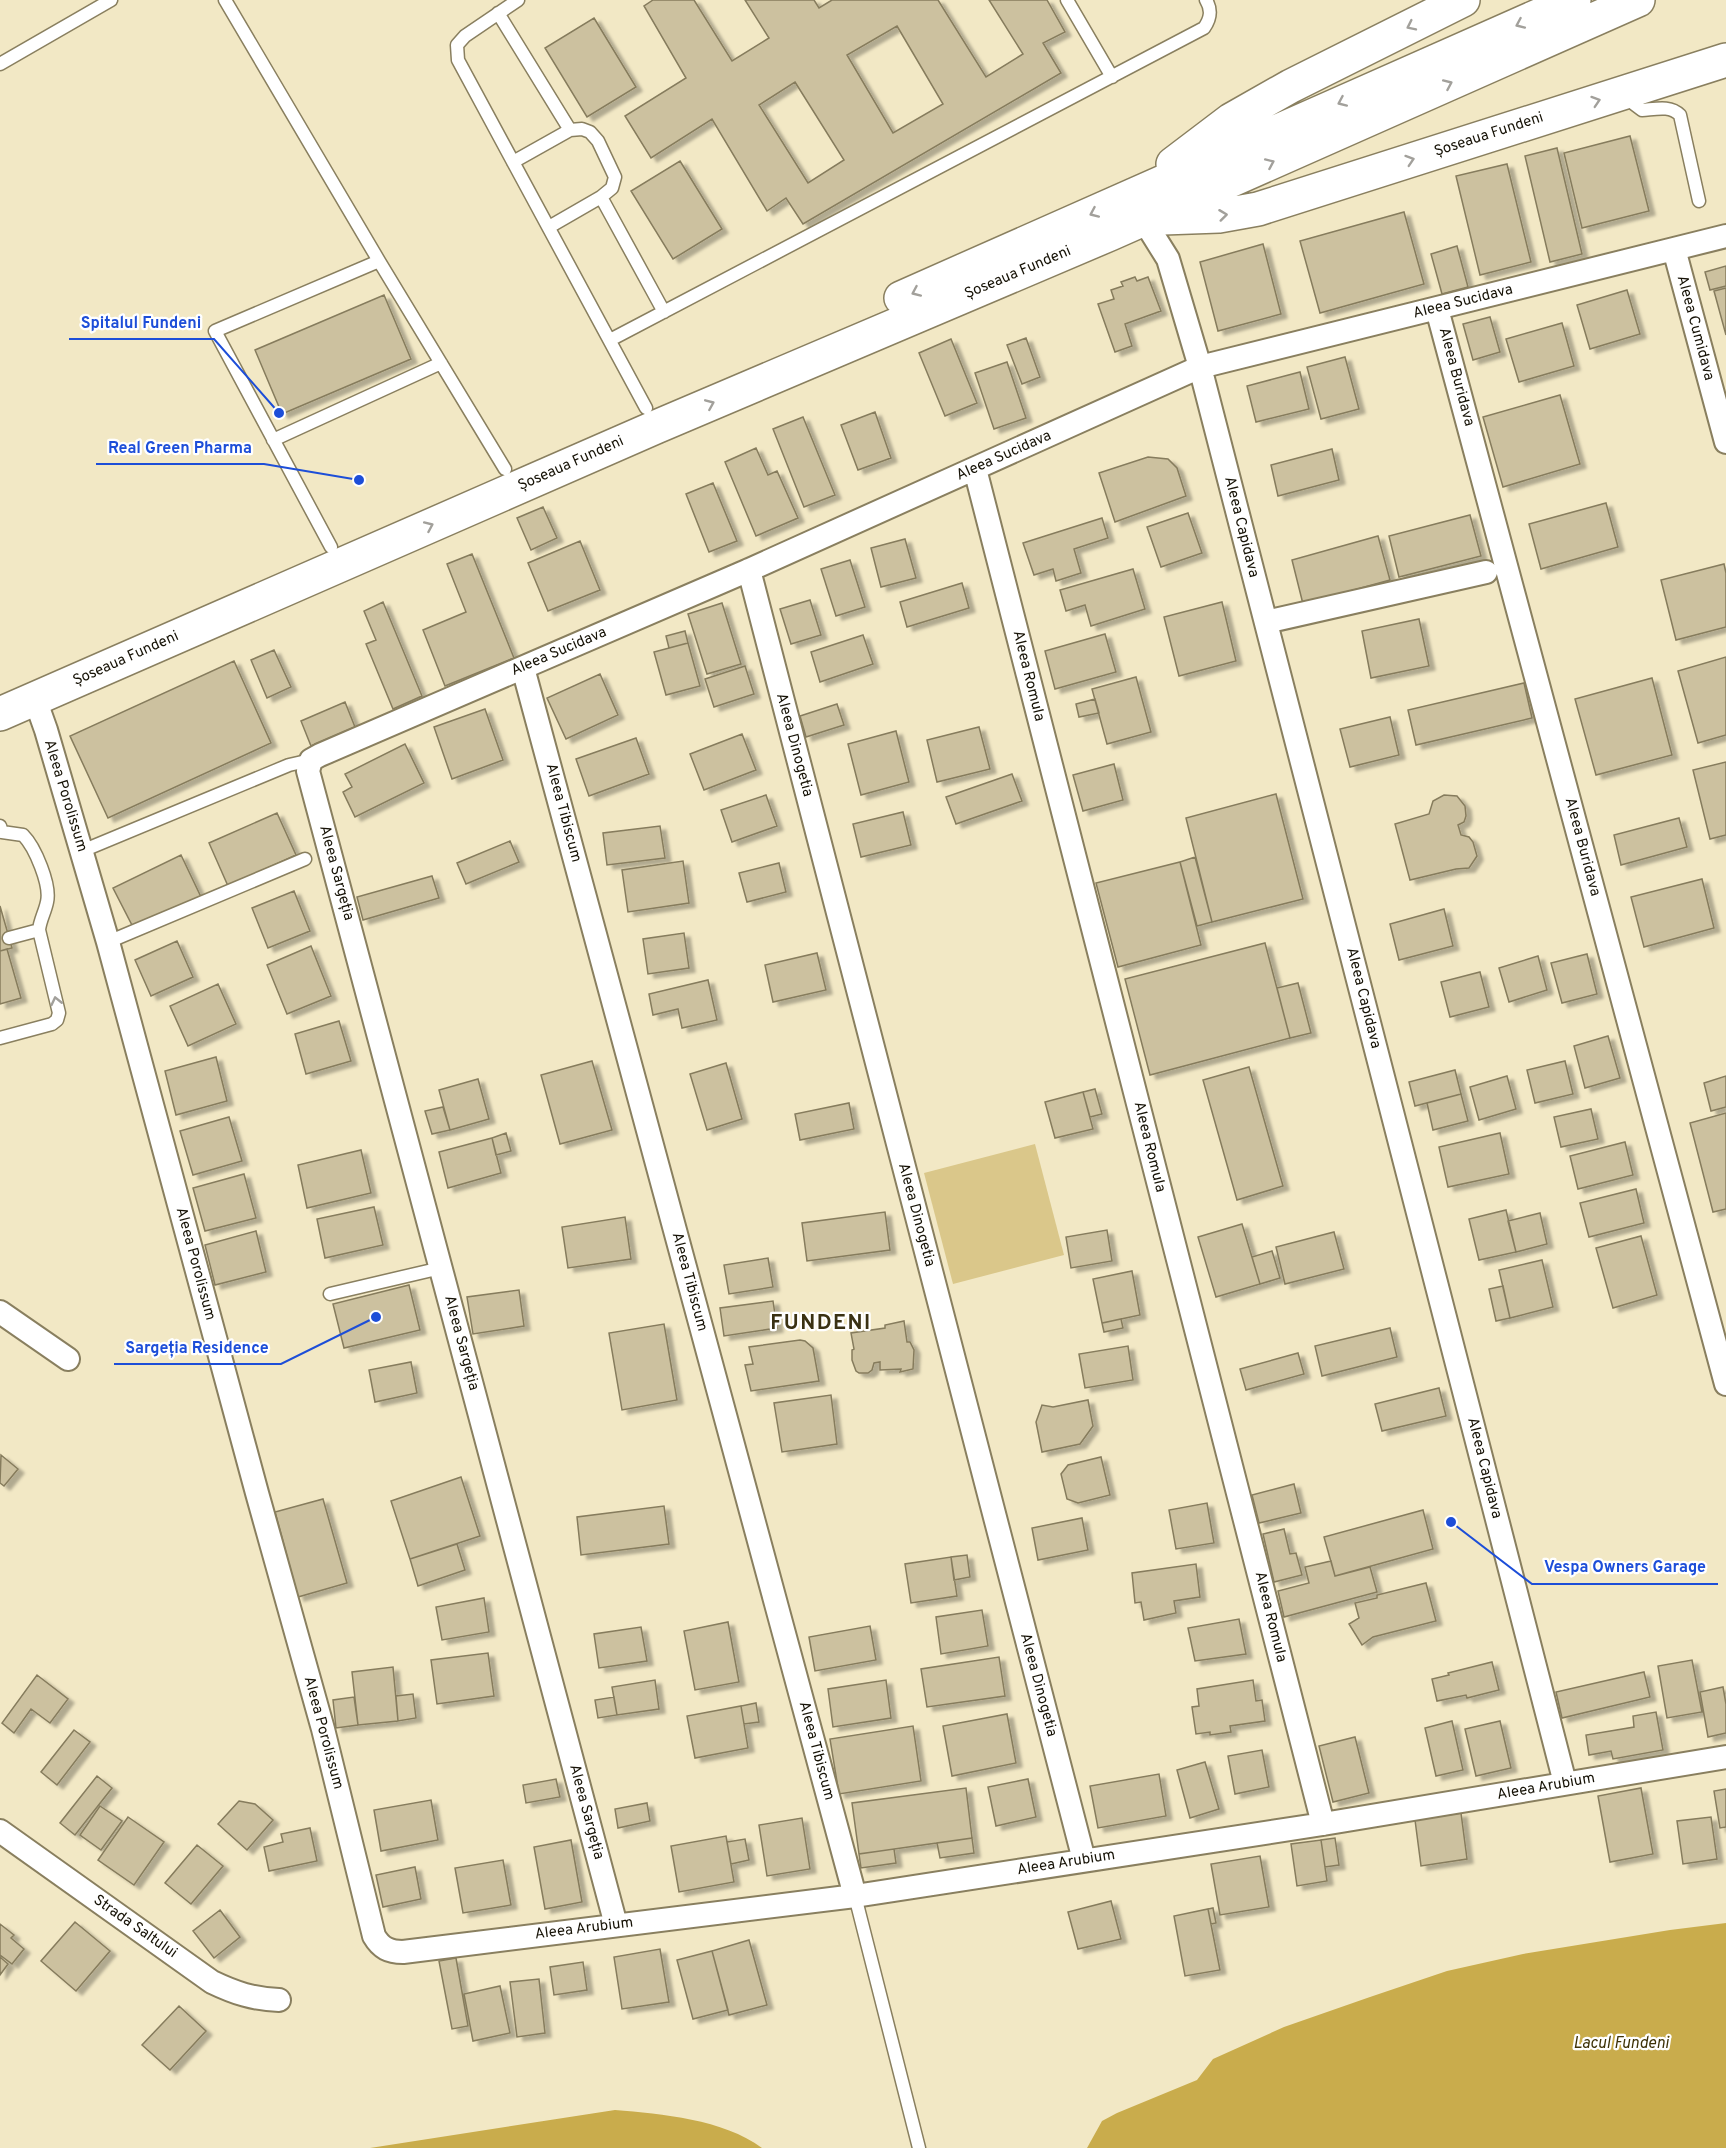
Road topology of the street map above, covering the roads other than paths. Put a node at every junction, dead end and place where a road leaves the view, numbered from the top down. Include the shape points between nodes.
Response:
1 (111, 0) edge
2 (225, 0) edge
3 (518, 0) edge
4 (1067, 0) edge
5 (1206, 0) edge
6 (1463, 0) edge
7 (1574, 0) edge
8 (1638, 0) edge
9 (498, 13) junction
10 (1726, 60) edge
11 (0, 64) edge
12 (1112, 77) junction
13 (1629, 91) junction
14 (570, 130) junction
15 (513, 162) junction
16 (1191, 184) junction
17 (601, 197) junction
18 (1699, 201) dead end
19 (1139, 207) junction
20 (549, 227) junction
21 (1726, 236) edge
22 (1674, 249) junction
23 (379, 261) junction
24 (1437, 309) junction
25 (664, 312) junction
26 (610, 340) junction
27 (441, 363) junction
28 (1200, 368) junction
29 (646, 408) junction
30 (273, 440) junction
31 (1726, 442) edge
32 (505, 469) junction
33 (975, 469) junction
34 (331, 547) junction
35 (749, 570) junction
36 (1486, 572) dead end
37 (1266, 622) junction
38 (524, 668) junction
39 (0, 692) edge
40 (35, 699) junction
41 (0, 714) edge
42 (311, 760) junction
43 (1, 830) edge
44 (82, 851) junction
45 (304, 859) dead end
46 (39, 930) junction
47 (9, 938) dead end
48 (108, 942) junction
49 (0, 1038) edge
50 (441, 1268) junction
51 (330, 1294) dead end
52 (0, 1312) edge
53 (68, 1359) dead end
54 (1726, 1384) edge
55 (1726, 1757) edge
56 (1565, 1783) junction
57 (1323, 1824) junction
58 (0, 1831) edge
59 (1084, 1860) junction
60 (855, 1896) junction
61 (616, 1925) junction
62 (403, 1952) joint
63 (279, 2000) dead end
64 (919, 2148) edge

1 - 11 lane
2 - 23 lane
3 - 9 lane
4 - 12 lane
5 - 12 lane via 1210,9 1204,28
6 -> 19 main road, Șoseaua Fundeni via 1231,120 1207,137
7 -> 16 main road, Șoseaua Fundeni
16 -> 8 main road, Șoseaua Fundeni
9 - 14 lane
9 - 15 lane via 457,45 458,60
10 - 13 main road, Șoseaua Fundeni
12 - 25 lane
13 - 18 lane via 1634,104 1642,110 1667,108 1680,115
19 -> 13 main road, Șoseaua Fundeni via 1219,216 1258,209
14 - 15 lane
14 - 17 lane via 590,132 613,170 612,188
15 - 20 lane
16 - 19 main road, Șoseaua Fundeni
17 - 20 lane
17 - 25 lane
19 - 28 street, Aleea Capidava via 1168,259
19 -> 29 main road, Șoseaua Fundeni via 843,324
40 -> 19 main road, Șoseaua Fundeni via 656,427
20 - 26 lane
21 - 22 street, Aleea Sucidava
22 - 24 street, Aleea Sucidava
22 - 31 street, Aleea Cumidava
23 - 27 lane
23 - 30 lane via 215,331
24 - 28 street, Aleea Sucidava
24 - 54 street, Aleea Buridava
25 - 26 lane
26 - 29 lane
27 - 30 lane
27 - 32 lane
28 - 33 street, Aleea Sucidava
28 - 37 street, Aleea Capidava
29 - 32 main road, Șoseaua Fundeni
30 - 34 lane
32 - 34 main road, Șoseaua Fundeni
33 - 35 street, Aleea Sucidava
33 - 57 street, Aleea Romula
34 - 39 main road, Șoseaua Fundeni
35 - 38 street, Aleea Sucidava
35 - 59 street, Aleea Dinogetia
36 - 37 street
37 - 56 street, Aleea Capidava
38 - 42 street, Aleea Sucidava
38 - 60 street, Aleea Tibiscum
40 - 41 main road, Șoseaua Fundeni
40 - 44 street, Aleea Porolissum
42 - 44 lane via 289,765
42 - 50 street, Aleea Sargeția via 308,771
43 - 46 lane via 23,835 35,849 48,893
44 - 48 street, Aleea Porolissum
45 - 48 lane
46 - 47 lane
49 -> 46 lane via 57,1020 59,1013
48 - 62 street, Aleea Porolissum via 323,1729 374,1936 385,1949
50 - 51 lane
50 - 61 street, Aleea Sargeția
52 - 53 street
55 - 56 street, Aleea Arubium
56 - 57 street, Aleea Arubium
57 - 59 street, Aleea Arubium
58 - 63 street, Strada Saltului via 212,1982 237,1994
59 - 60 street, Aleea Arubium
60 - 61 street, Aleea Arubium
60 - 64 lane
61 - 62 street, Aleea Arubium

